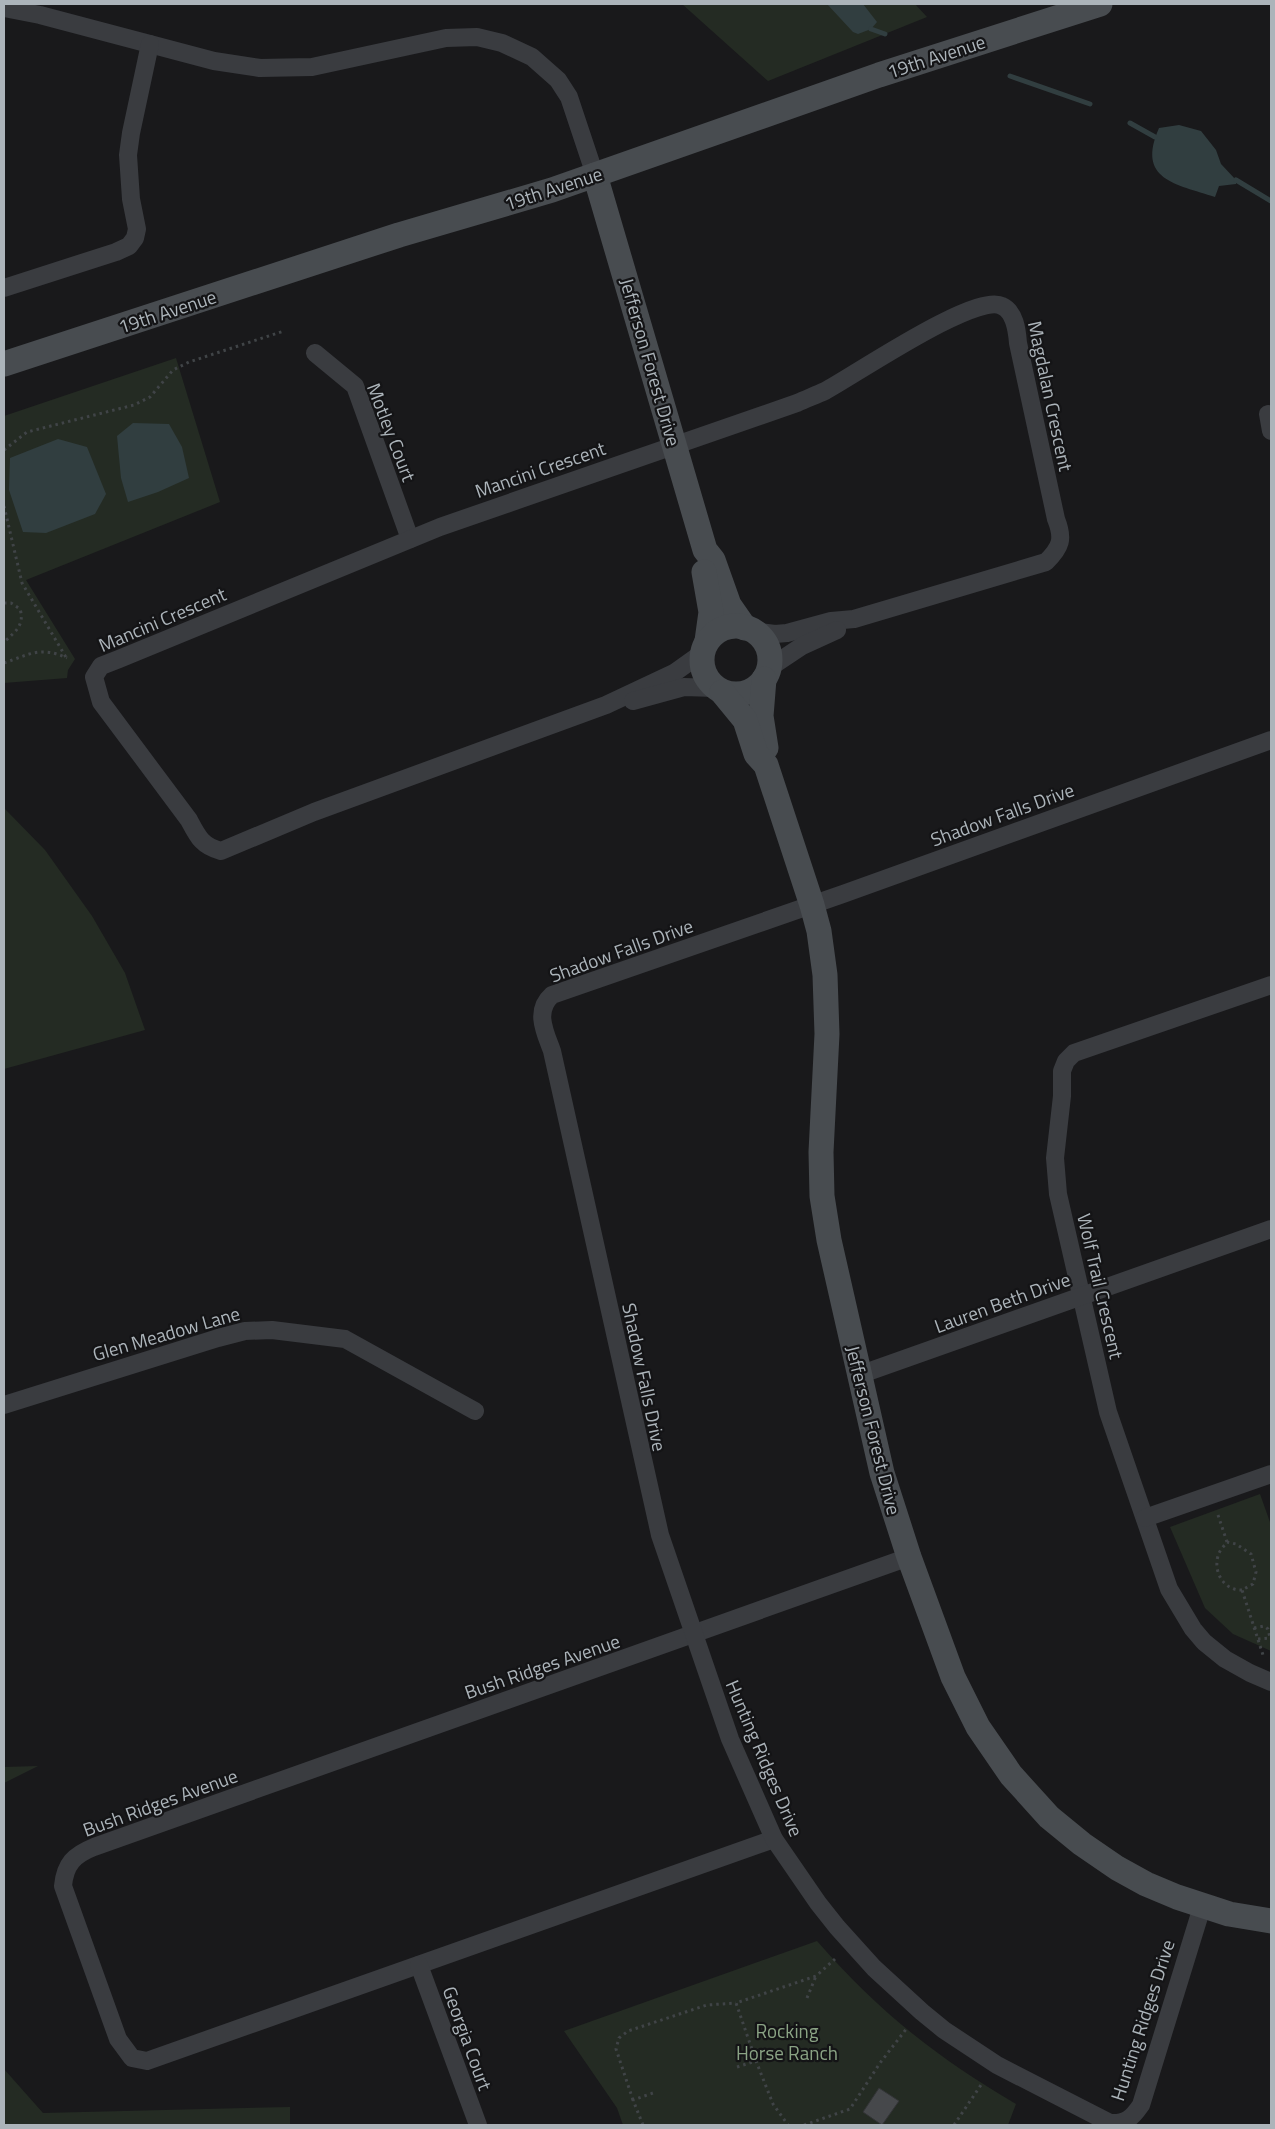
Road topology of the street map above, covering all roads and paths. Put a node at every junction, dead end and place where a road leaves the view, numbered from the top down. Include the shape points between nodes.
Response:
1 (1100, 4) edge
2 (4, 8) edge
3 (150, 44) junction
4 (595, 175) junction
5 (4, 288) edge
6 (284, 332) dead end
7 (315, 353) dead end
8 (4, 364) edge
9 (674, 445) junction
10 (4, 450) edge
11 (4, 506) edge
12 (410, 539) junction
13 (705, 550) junction
14 (4, 603) edge
15 (854, 619) junction
16 (749, 629) junction
17 (4, 642) edge
18 (705, 647) junction
19 (4, 663) edge
20 (767, 674) junction
21 (718, 690) junction
22 (606, 705) junction
23 (1271, 740) edge
24 (766, 765) junction
25 (812, 905) junction
26 (1271, 985) edge
27 (1271, 1229) edge
28 (1081, 1296) junction
29 (859, 1375) junction
30 (4, 1405) edge
31 (475, 1411) dead end
32 (1271, 1474) edge
33 (1218, 1515) dead end
34 (1145, 1518) junction
35 (1227, 1542) junction
36 (909, 1557) junction
37 (1242, 1590) junction
38 (1254, 1628) junction
39 (693, 1636) junction
40 (1270, 1638) edge
41 (1258, 1639) junction
42 (1263, 1655) dead end
43 (1271, 1682) edge
44 (774, 1839) junction
45 (1202, 1907) junction
46 (1271, 1921) edge
47 (835, 1958) dead end
48 (418, 1965) junction
49 (816, 1976) junction
50 (807, 1998) dead end
51 (736, 2003) junction
52 (907, 2028) dead end
53 (756, 2061) junction
54 (737, 2067) dead end
55 (983, 2082) dead end
56 (653, 2093) dead end
57 (633, 2100) junction
58 (478, 2125) edge
59 (643, 2125) edge
60 (788, 2125) edge
61 (804, 2125) edge
62 (954, 2125) edge

1 - 4 street, 19th Avenue via 880,75
2 - 3 street
3 - 4 street via 238,66 286,69 326,65 446,38 477,37 502,43 532,56 558,80 569,97
3 - 5 street via 128,155 136,220 135,238 129,246 116,252
4 - 8 street, 19th Avenue
4 - 9 street, Jefferson Forest Drive
6 - 10 path via 189,362 173,370 150,397 134,405 26,432
7 - 12 street, Motley Court via 355,386
9 - 12 street, Mancini Crescent
9 - 13 street, Jefferson Forest Drive
9 - 15 street, Magdalan Crescent via 824,391 949,318 992,303 1004,306 1016,323 1061,533 1057,550 1046,562
11 - 19 path via 22,582 67,658 51,651 36,652
12 - 22 street, Mancini Crescent via 101,666 94,677 100,702 207,847 221,851 236,846 314,812
13 - 16 street, Jefferson Forest Drive via 713,560 729,606
13 - 18 street, Jefferson Forest Drive via 702,562 711,612
14 - 17 path via 12,603 20,609 23,618 18,629
15 - 16 street, Magdalan Crescent via 831,621 787,633
15 - 20 street, Magdalan Crescent via 802,646
16 - 18 street via 731,626 722,629
16 - 20 street via 766,645 770,658
18 - 21 street via 701,661 705,676
18 - 22 street, Mancini Crescent via 674,673
20 - 21 street via 748,692 738,694
20 - 24 street, Jefferson Forest Drive via 761,716
21 - 22 street, Mancini Crescent via 684,687 639,700
21 - 24 street, Jefferson Forest Drive via 745,720 756,754
23 - 25 street, Shadow Falls Drive
24 - 25 street, Jefferson Forest Drive
25 - 29 street, Jefferson Forest Drive via 819,932 828,1004 822,1196
25 - 39 street, Shadow Falls Drive via 552,995 542,1008 643,1466 668,1565
26 - 28 street, Wolf Trail Crescent via 1074,1053 1066,1061 1062,1072 1055,1158 1058,1194
27 - 28 street, Lauren Beth Drive
28 - 29 street, Lauren Beth Drive
28 - 34 street, Wolf Trail Crescent via 1108,1412
29 - 36 street, Jefferson Forest Drive via 882,1473
30 - 31 street, Glen Meadow Lane via 218,1338 245,1331 272,1330 345,1339
32 - 34 street
33 - 35 path
34 - 43 street, Wolf Trail Crescent via 1170,1589 1192,1629 1225,1659
35 - 37 path via 1218,1555 1216,1570 1224,1584 1233,1591
35 - 37 path via 1251,1554 1256,1572 1253,1584
36 - 39 street, Bush Ridges Avenue
36 - 45 street, Jefferson Forest Drive via 963,1700 1011,1775 1049,1817 1099,1857 1146,1884
37 - 38 path
38 - 40 path via 1264,1626
38 - 41 path
39 - 44 street, Hunting Ridges Drive via 730,1738
39 - 48 street, Bush Ridges Avenue via 94,1847 81,1852 70,1862 64,1874 63,1886 118,2039 132,2058 146,2061 165,2056
40 - 41 path
41 - 42 path
44 - 45 street, Hunting Ridges Drive via 837,1927 874,1968 922,2012 997,2065 1110,2123 1132,2118 1140,2105
44 - 48 street, Bush Ridges Avenue
45 - 46 street, Jefferson Forest Drive
47 - 49 path
48 - 58 street, Georgia Court
49 - 50 path
49 - 51 path
51 - 53 path
51 - 57 path via 707,2005 628,2031 619,2038 616,2049
52 - 61 path via 850,2109
53 - 54 path
53 - 60 path via 773,2104
55 - 62 path
56 - 57 path
57 - 59 path

